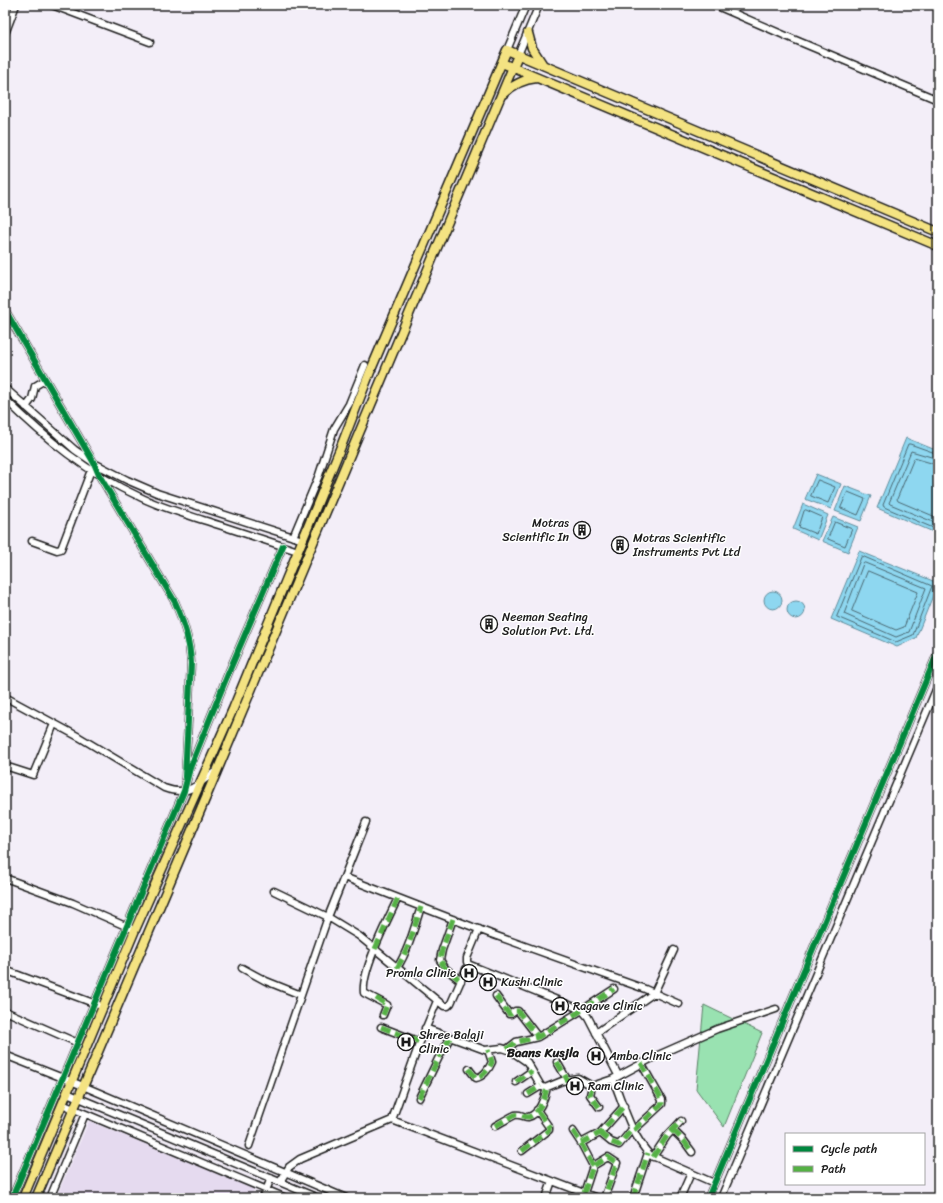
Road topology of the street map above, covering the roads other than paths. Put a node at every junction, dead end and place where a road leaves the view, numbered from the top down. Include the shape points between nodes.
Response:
1 (16, 5) edge
2 (52, 5) edge
3 (526, 5) edge
4 (540, 5) edge
5 (715, 5) edge
6 (528, 33) junction
7 (5, 34) edge
8 (150, 42) dead end
9 (507, 50) junction
10 (518, 55) junction
11 (502, 63) junction
12 (543, 65) junction
13 (513, 68) junction
14 (538, 78) junction
15 (502, 95) junction
16 (938, 100) edge
17 (938, 232) edge
18 (938, 246) edge
19 (5, 310) edge
20 (365, 365) dead end
21 (370, 372) junction
22 (383, 377) junction
23 (45, 380) junction
24 (5, 388) edge
25 (5, 398) edge
26 (26, 407) junction
27 (94, 463) junction
28 (91, 470) junction
29 (99, 475) junction
30 (293, 537) junction
31 (303, 540) junction
32 (32, 541) dead end
33 (283, 546) junction
34 (298, 551) junction
35 (938, 652) edge
36 (938, 685) edge
37 (5, 697) edge
38 (54, 724) junction
39 (216, 748) junction
40 (225, 752) junction
41 (5, 766) edge
42 (218, 771) junction
43 (201, 782) junction
44 (184, 791) junction
45 (366, 822) dead end
46 (344, 877) junction
47 (5, 878) edge
48 (274, 892) dead end
49 (398, 898) junction
50 (421, 907) junction
51 (328, 917) junction
52 (453, 919) junction
53 (127, 927) junction
54 (480, 929) junction
55 (135, 930) junction
56 (374, 949) junction
57 (674, 950) dead end
58 (469, 965) junction
59 (242, 968) dead end
60 (397, 968) junction
61 (5, 970) edge
62 (461, 981) junction
63 (614, 989) dead end
64 (654, 993) junction
65 (301, 995) junction
66 (496, 996) dead end
67 (437, 1001) junction
68 (95, 1004) junction
69 (679, 1004) dead end
70 (104, 1007) junction
71 (776, 1009) dead end
72 (582, 1010) junction
73 (5, 1011) edge
74 (383, 1015) dead end
75 (381, 1027) dead end
76 (425, 1028) junction
77 (596, 1033) junction
78 (538, 1037) junction
79 (450, 1038) junction
80 (78, 1042) junction
81 (420, 1042) junction
82 (507, 1049) junction
83 (488, 1050) junction
84 (5, 1055) edge
85 (557, 1062) dead end
86 (641, 1063) junction
87 (469, 1069) dead end
88 (532, 1071) junction
89 (616, 1077) junction
90 (63, 1078) junction
91 (72, 1081) junction
92 (568, 1081) junction
93 (516, 1082) dead end
94 (83, 1086) junction
95 (592, 1086) junction
96 (544, 1087) junction
97 (67, 1094) junction
98 (528, 1094) dead end
99 (78, 1098) junction
100 (419, 1098) dead end
101 (62, 1104) junction
102 (624, 1106) junction
103 (599, 1107) dead end
104 (73, 1109) junction
105 (537, 1110) junction
106 (85, 1114) junction
107 (392, 1120) junction
108 (682, 1121) dead end
109 (495, 1126) dead end
110 (634, 1129) junction
111 (673, 1130) junction
112 (573, 1131) dead end
113 (600, 1133) junction
114 (582, 1143) junction
115 (249, 1146) dead end
116 (522, 1151) dead end
117 (692, 1152) dead end
118 (648, 1153) junction
119 (726, 1154) junction
120 (653, 1157) junction
121 (738, 1158) junction
122 (593, 1166) junction
123 (285, 1172) junction
124 (691, 1173) junction
125 (271, 1178) junction
126 (552, 1181) junction
127 (280, 1182) junction
128 (714, 1183) junction
129 (266, 1190) junction
130 (583, 1194) edge
131 (12, 1198) edge
132 (23, 1198) edge
133 (36, 1198) edge
134 (50, 1198) edge
135 (263, 1198) edge
136 (286, 1198) edge
137 (318, 1198) edge
138 (346, 1198) edge
139 (546, 1198) edge
140 (597, 1198) edge
141 (604, 1198) edge
142 (633, 1198) edge
143 (680, 1198) edge
144 (708, 1198) edge
145 (721, 1198) edge

1 - 7 street
2 - 8 street
3 - 9 street
4 - 6 street
5 - 16 street
6 - 10 street
6 - 12 main road via 532,48
9 - 10 main road
9 - 11 main road
10 - 12 main road
10 - 13 main road
11 - 13 main road
11 - 21 main road
12 - 17 main road
13 - 14 main road
13 - 15 main road
14 - 15 main road via 509,87
14 - 18 main road
15 - 22 main road
19 - 23 street
20 - 30 street via 349,404 334,430 319,475
21 - 22 main road
21 - 31 main road
22 - 40 main road
23 - 26 street via 35,386 32,399
23 - 27 street
24 - 26 street
25 - 28 street via 55,444
26 - 27 street
27 - 29 street
27 - 30 street via 157,493
28 - 29 street
28 - 32 street via 61,549 57,550
29 - 33 street via 150,502
29 - 44 street via 175,602 184,622 191,663
30 - 31 street
31 - 34 main road
33 - 34 street
33 - 44 street via 190,768
34 - 39 main road
35 - 119 street
36 - 121 street
37 - 38 street
38 - 41 street via 33,775
38 - 44 street via 160,786 174,791
39 - 40 main road
39 - 43 main road
40 - 42 main road
42 - 43 street
42 - 94 main road
43 - 44 street via 193,789
43 - 55 main road
44 - 53 street
45 - 46 street
46 - 49 street
46 - 51 street
47 - 53 street via 73,903
48 - 51 street
49 - 50 street
49 - 56 street
50 - 52 street
50 - 60 street via 411,940
51 - 56 street via 359,936
51 - 65 street
52 - 54 street
52 - 62 street via 440,960 445,968
53 - 55 street
53 - 68 street
54 - 58 street via 467,958
54 - 64 street
55 - 70 main road
56 - 60 street
56 - 74 street via 363,986 364,993 387,1005
57 - 64 street
58 - 62 street
58 - 72 street
59 - 65 street
60 - 67 street
61 - 68 street
62 - 67 street via 449,1006
63 - 72 street
64 - 69 street
64 - 77 street
65 - 115 street
66 - 78 street via 508,1013 518,1011
67 - 76 street
68 - 70 street
68 - 80 street
70 - 91 main road
71 - 86 street via 717,1029
72 - 77 street
72 - 78 street
73 - 80 street
75 - 81 street
76 - 79 street
76 - 81 street
77 - 89 street
78 - 82 street via 516,1042
79 - 83 street
79 - 100 street
80 - 90 street
81 - 107 street
82 - 83 street
82 - 88 street via 527,1062
83 - 87 street via 492,1061 479,1078 476,1078
84 - 90 street
85 - 92 street
86 - 89 street
86 - 110 street via 662,1104
88 - 93 street
88 - 96 street
89 - 95 street
89 - 102 street
90 - 91 street
90 - 131 street
91 - 94 street
91 - 97 main road
92 - 95 street via 579,1079
92 - 96 street
94 - 99 main road
94 - 123 street
95 - 103 street via 590,1095
96 - 98 street
96 - 105 street via 544,1101
97 - 99 street
97 - 101 main road
99 - 104 main road
99 - 125 street
101 - 104 street
101 - 132 main road
102 - 110 street
102 - 113 street
104 - 106 street
104 - 133 main road
105 - 109 street via 529,1117 516,1115
105 - 116 street via 549,1130
106 - 129 street
106 - 134 street
107 - 123 street via 300,1159
107 - 126 street
108 - 111 street
110 - 113 street via 619,1145 610,1142
110 - 118 street
111 - 117 street
111 - 120 street
112 - 114 street
113 - 114 street
114 - 122 street
118 - 120 street
118 - 142 street
119 - 121 street
119 - 128 street
120 - 124 street
121 - 145 street
122 - 130 street
122 - 141 street via 607,1157 617,1163
123 - 127 street
123 - 138 street
124 - 128 street
124 - 143 street
125 - 127 street
125 - 129 street
126 - 130 street
126 - 139 street
127 - 137 street
128 - 144 street
129 - 135 street
129 - 136 street
130 - 140 street

